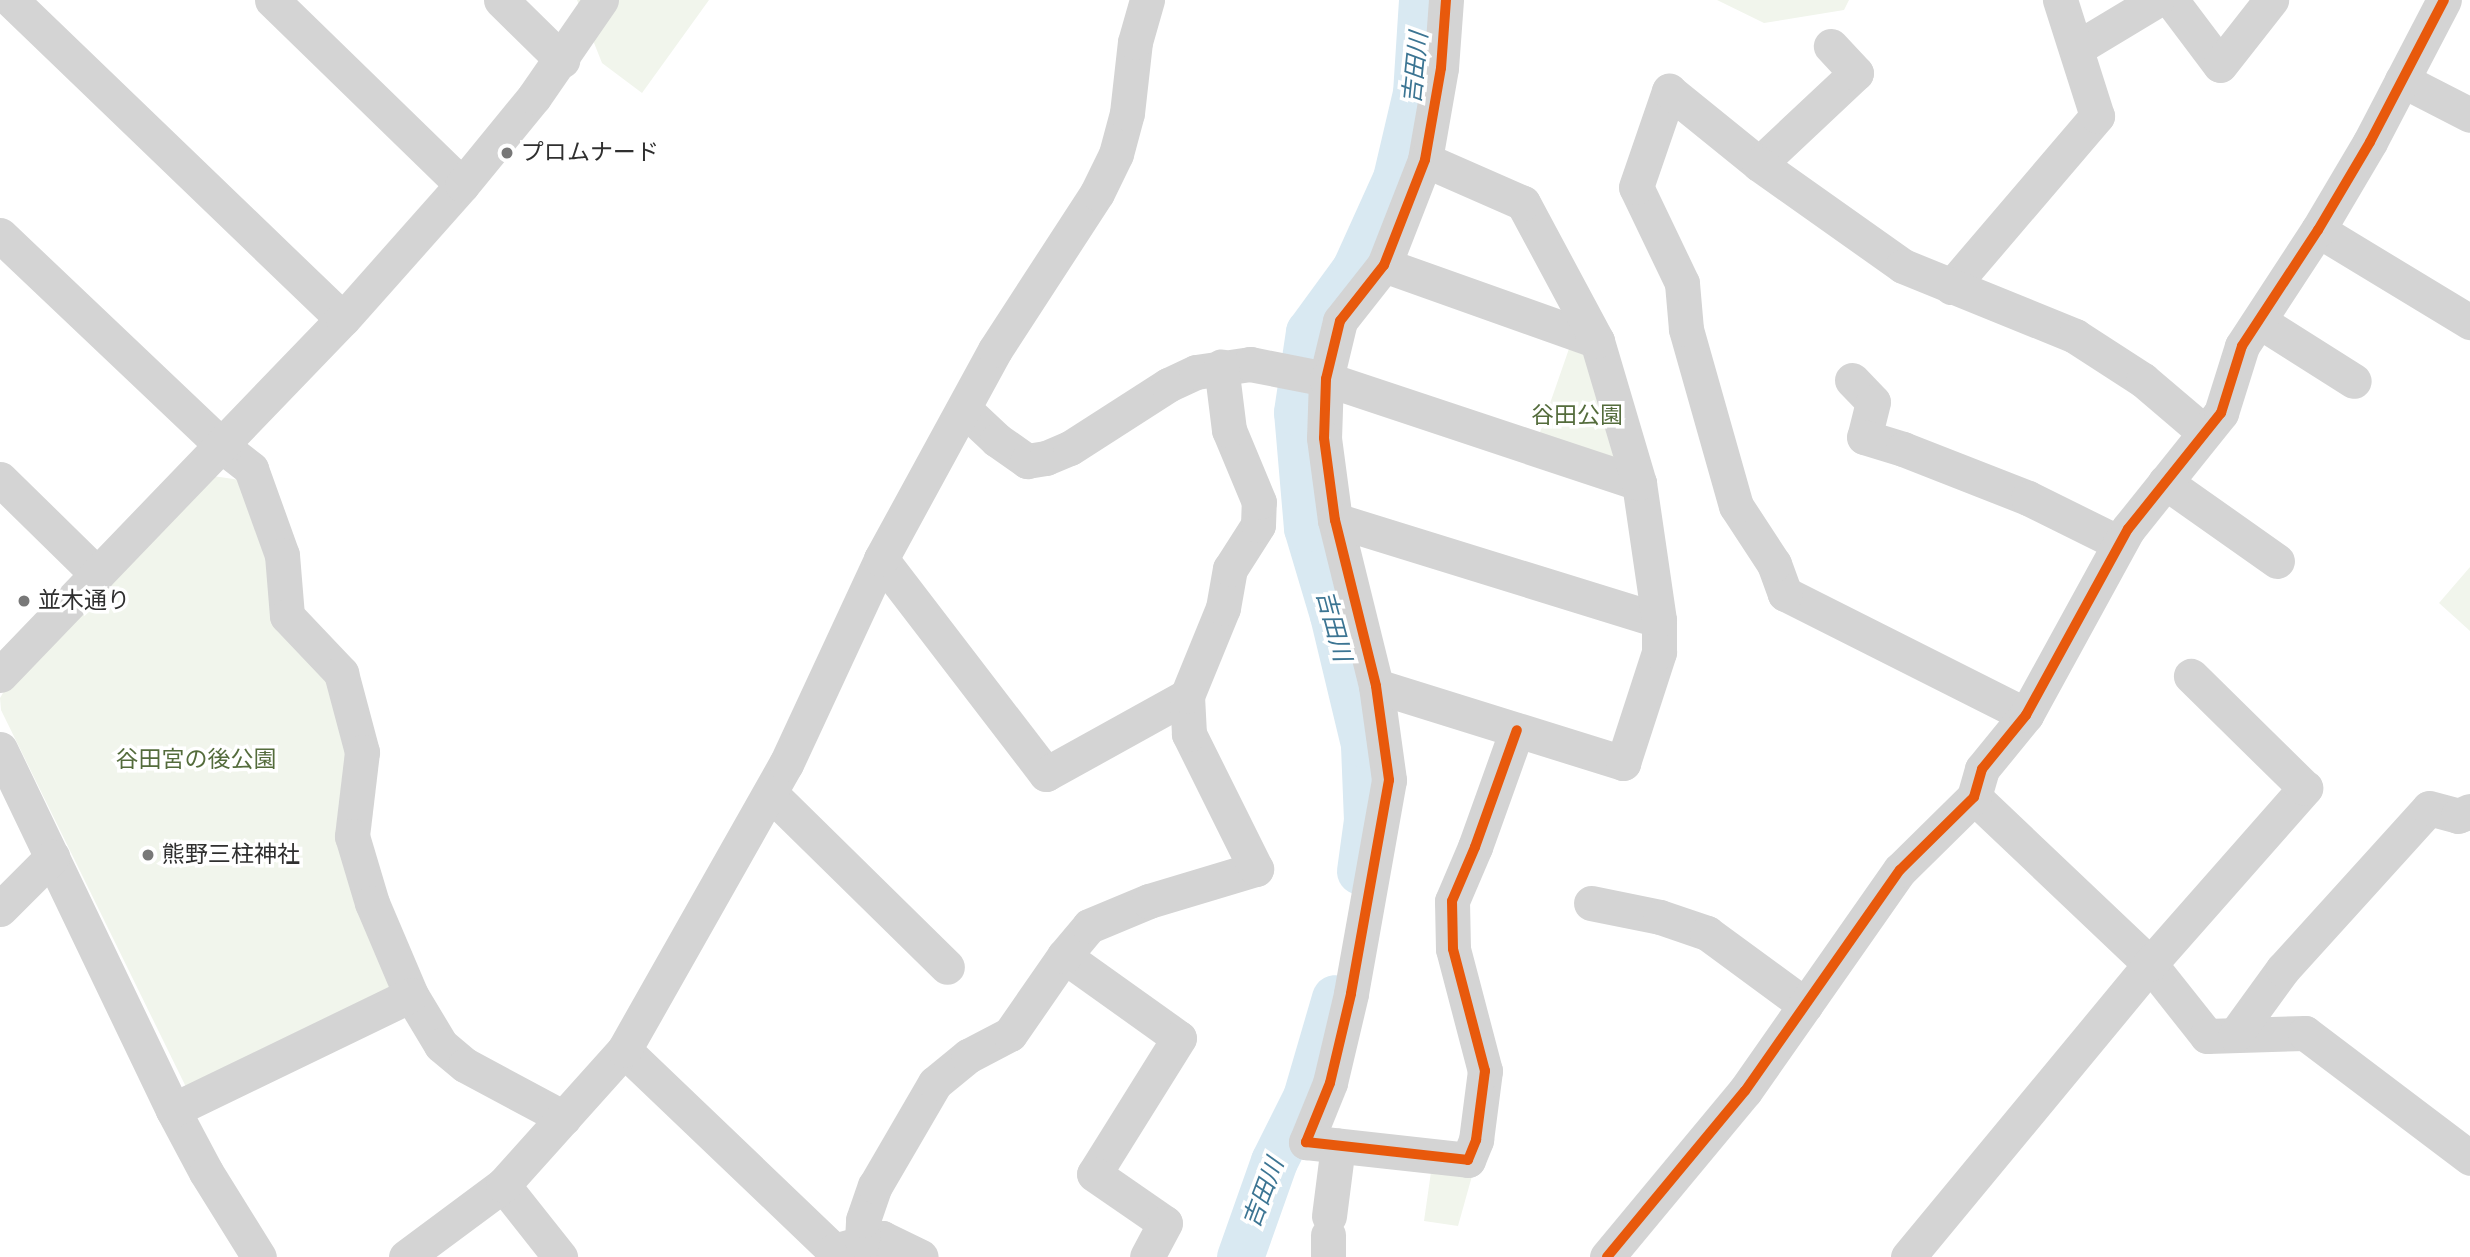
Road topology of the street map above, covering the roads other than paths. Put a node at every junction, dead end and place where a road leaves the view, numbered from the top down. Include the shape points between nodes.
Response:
1 (11, 0) edge
2 (272, 0) edge
3 (501, 0) edge
4 (601, 0) edge
5 (1147, 0) edge
6 (1446, 0) edge
7 (2060, 0) edge
8 (2157, 0) edge
9 (2171, 0) edge
10 (2271, 0) edge
11 (2444, 0) edge
12 (1831, 46) dead end
13 (2077, 48) junction
14 (562, 60) junction
15 (2402, 80) junction
16 (2470, 115) edge
17 (1425, 160) junction
18 (1759, 164) junction
19 (462, 185) junction
20 (2318, 230) junction
21 (0, 235) edge
22 (1384, 265) junction
23 (1951, 286) junction
24 (343, 319) junction
25 (2259, 321) junction
26 (2470, 322) edge
27 (1597, 341) junction
28 (1221, 366) junction
29 (1326, 379) junction
30 (1852, 380) dead end
31 (2354, 381) dead end
32 (964, 409) junction
33 (2204, 432) junction
34 (222, 446) junction
35 (0, 479) edge
36 (2165, 482) junction
37 (1639, 483) junction
38 (1335, 520) junction
39 (2119, 543) junction
40 (881, 559) junction
41 (2277, 561) dead end
42 (97, 574) junction
43 (1659, 620) junction
44 (0, 674) edge
45 (2192, 676) dead end
46 (1376, 686) junction
47 (1187, 696) junction
48 (2026, 715) junction
49 (1517, 730) junction
50 (0, 750) edge
51 (770, 793) junction
52 (1974, 797) junction
53 (2470, 811) edge
54 (52, 857) junction
55 (1591, 903) dead end
56 (0, 909) edge
57 (1064, 956) junction
58 (2150, 964) junction
59 (947, 967) dead end
60 (411, 995) junction
61 (1805, 1005) junction
62 (2235, 1035) junction
63 (624, 1049) junction
64 (173, 1110) junction
65 (564, 1118) junction
66 (1338, 1146) junction
67 (2470, 1158) edge
68 (503, 1185) junction
69 (1329, 1236) edge
70 (862, 1241) junction
71 (259, 1257) edge
72 (407, 1257) edge
73 (560, 1257) edge
74 (921, 1257) edge
75 (1147, 1257) edge
76 (1607, 1257) edge
77 (1908, 1257) edge

1 - 24 street
2 - 19 street
3 - 14 street
4 - 14 street
5 - 32 street via 1116,153 1097,193 995,350
6 - 17 street via 1441,68
7 - 13 street
8 - 13 street
9 - 10 street via 2220,65
11 - 15 street
12 - 18 street via 1856,73
13 - 23 street via 2097,116
14 - 19 street
15 - 16 street
15 - 20 street
17 - 22 street
17 - 27 street via 1523,203
18 - 23 street via 1903,266
18 - 48 street via 1669,91 1636,187 1682,283 1686,329 1736,506 1774,564 1785,594
19 - 24 street
20 - 25 street
20 - 26 street
21 - 34 street
22 - 27 street
22 - 29 street via 1340,321
23 - 33 street via 2075,336 2143,380
24 - 34 street
25 - 31 street
25 - 33 street via 2242,346 2221,413
27 - 37 street
28 - 29 street via 1250,364
28 - 32 street via 1168,385 1070,448 1046,458 1027,461
28 - 47 street via 1229,430 1259,502 1258,525 1230,569 1223,608
29 - 37 street
29 - 38 street via 1324,438
30 - 39 street via 1872,401 1864,437 2028,498
32 - 40 street
33 - 36 street
34 - 42 street
34 - 60 street via 251,469 282,555 287,615 341,673 362,752 352,836 372,902
35 - 42 street
36 - 39 street
36 - 41 street
37 - 43 street
38 - 43 street
38 - 46 street
39 - 48 street
40 - 47 street via 1046,774
40 - 51 street
42 - 44 street
43 - 49 street via 1659,652 1623,763
45 - 58 street via 2305,788
46 - 49 street
46 - 66 street via 1389,780 1352,994 1330,1083 1306,1142
47 - 57 street via 1189,734 1256,869 1149,901 1089,926
48 - 52 street via 1982,769
49 - 66 street via 1451,901 1453,949 1485,1071 1476,1140 1468,1160
50 - 54 street
51 - 59 street
51 - 63 street
52 - 58 street
52 - 61 street via 1900,870
53 - 62 street via 2458,816 2429,808 2283,969
54 - 56 street
54 - 64 street
55 - 61 street via 1660,917 1707,933
57 - 70 street via 1010,1034 968,1056 936,1083 875,1186 863,1220
57 - 75 street via 1179,1038 1094,1174 1165,1223
58 - 62 street via 2207,1036
58 - 77 street
60 - 64 street
60 - 65 street via 441,1045 466,1065
61 - 76 street via 1745,1091
62 - 67 street via 2305,1033
63 - 65 street
63 - 70 street via 834,1251
64 - 71 street
65 - 68 street
66 - 69 street
68 - 72 street
68 - 73 street
70 - 74 street via 882,1238

